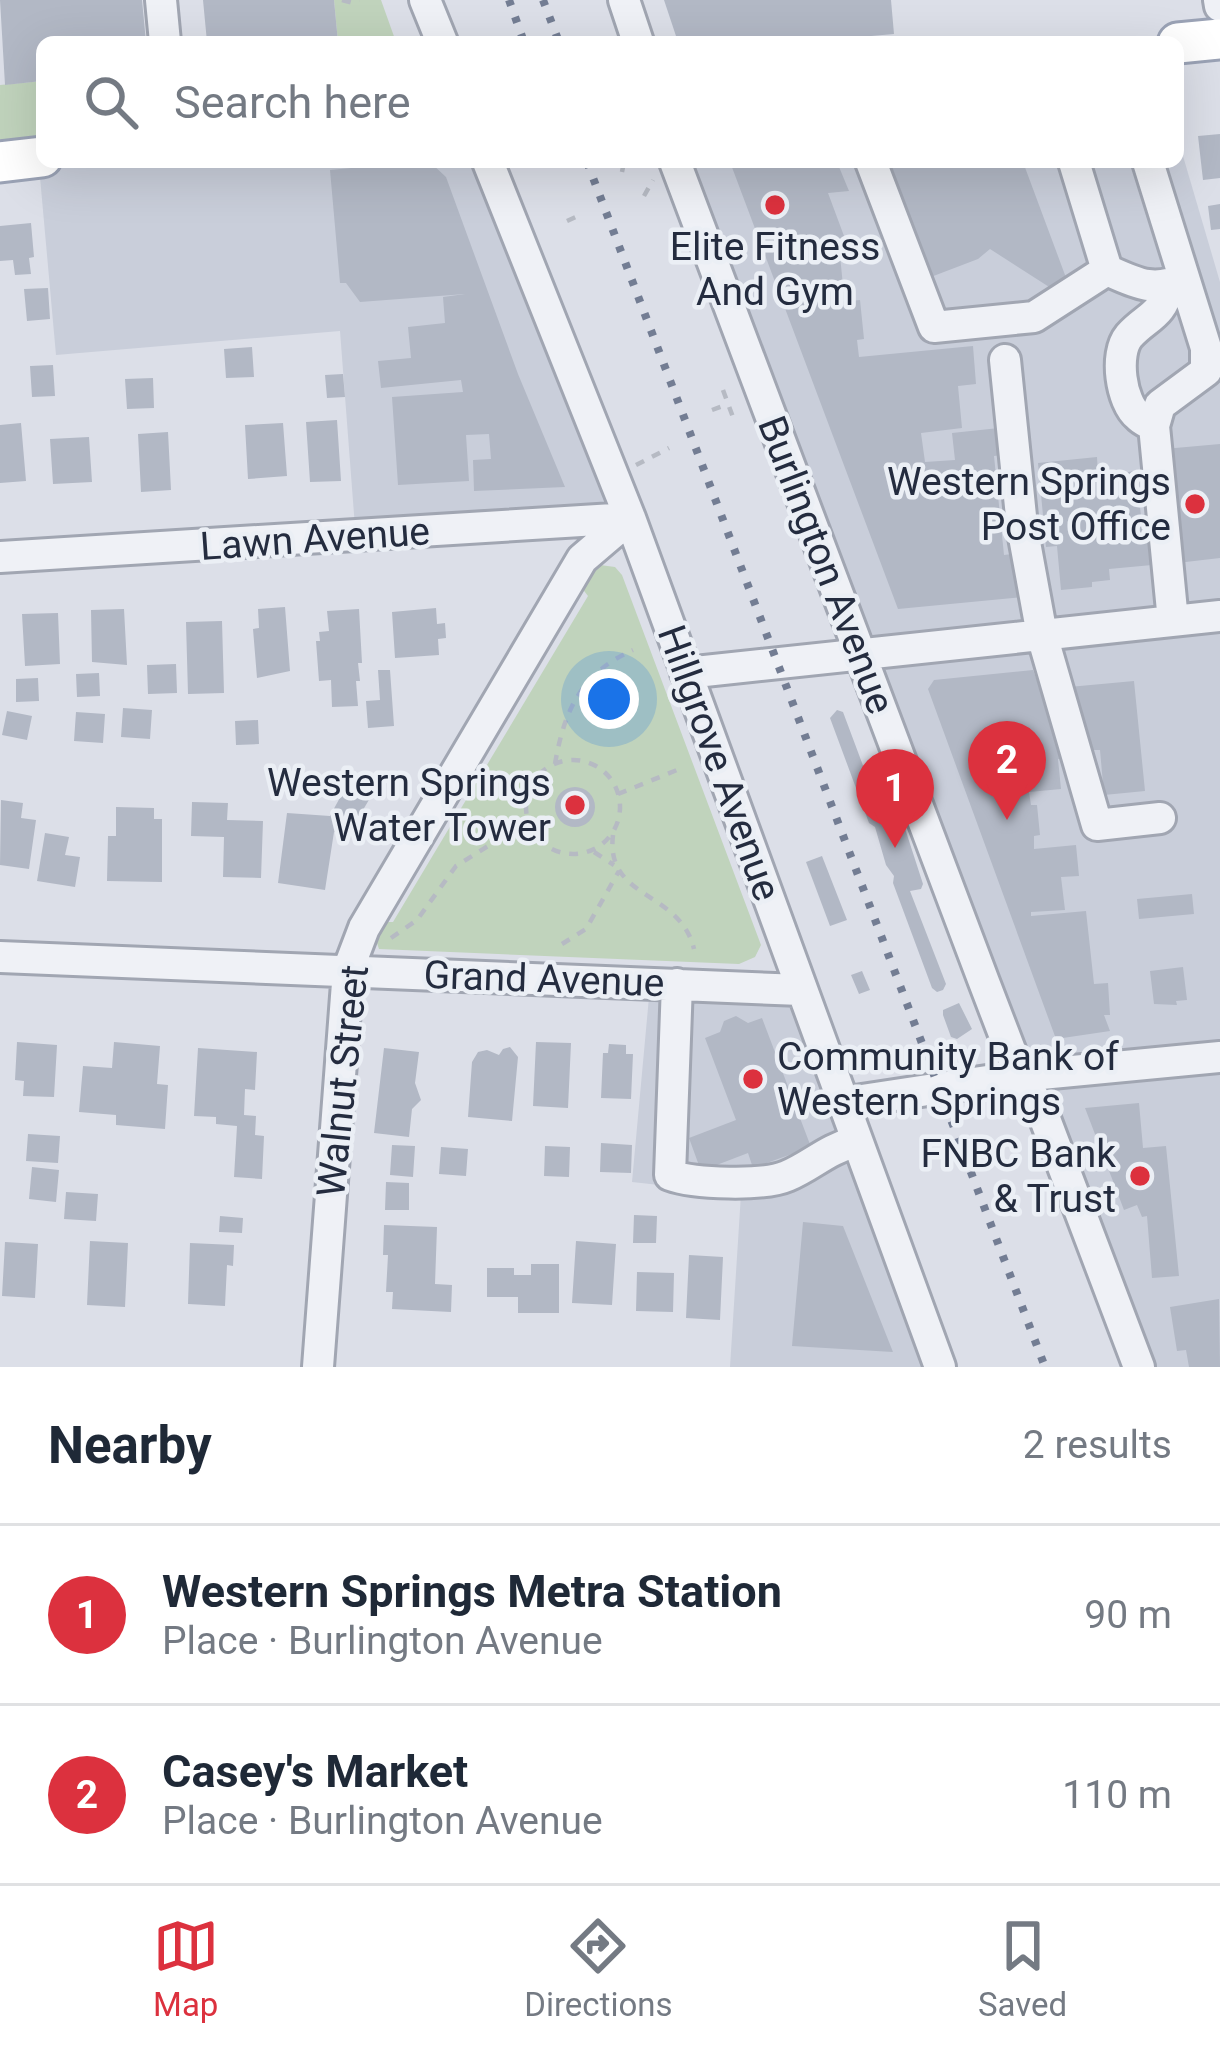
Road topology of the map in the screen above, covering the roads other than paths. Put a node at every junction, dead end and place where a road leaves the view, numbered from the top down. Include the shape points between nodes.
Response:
1 (161, 0) edge
2 (425, 0) edge
3 (624, 0) edge
4 (164, 36) edge
5 (440, 36) edge
6 (636, 36) edge
7 (1220, 39) edge
8 (1184, 42) edge
9 (36, 159) edge
10 (0, 162) edge
11 (490, 168) edge
12 (677, 168) edge
13 (873, 168) edge
14 (1076, 168) edge
15 (1149, 168) edge
16 (1107, 270) junction
17 (1176, 282) junction
18 (1005, 360) dead end
19 (1154, 426) junction
20 (630, 518) junction
21 (0, 557) edge
22 (1220, 616) edge
23 (1173, 621) junction
24 (1042, 635) junction
25 (858, 652) junction
26 (686, 673) junction
27 (1160, 818) dead end
28 (0, 957) edge
29 (348, 970) junction
30 (677, 984) junction
31 (801, 990) junction
32 (1220, 1057) edge
33 (1020, 1076) junction
34 (842, 1103) junction
35 (857, 1141) junction
36 (318, 1367) edge
37 (940, 1367) edge
38 (1139, 1367) edge

1 - 4 street
2 - 5 street
3 - 6 street
7 - 8 main road
9 - 10 main road
11 - 20 street, Hillgrove Avenue
12 - 25 street, Burlington Avenue
13 - 16 street via 934,327 1034,316
14 - 16 street
15 - 17 street
16 - 17 street via 1147,288
17 - 19 street via 1206,348 1206,370 1160,405
17 - 19 street via 1121,354 1125,394 1135,415
18 - 24 street
19 - 23 street
20 - 21 street, Lawn Avenue
20 - 26 street, Hillgrove Avenue
20 - 29 street, Walnut Street via 582,559 364,928
22 - 23 street
23 - 24 street
24 - 25 street
24 - 27 street via 1097,825
25 - 26 street
25 - 33 street, Burlington Avenue
26 - 31 street, Hillgrove Avenue
28 - 29 street, Grand Avenue
29 - 30 street, Grand Avenue
29 - 36 street, Walnut Street
30 - 31 street, Grand Avenue
30 - 35 street via 670,1175 765,1182
31 - 34 street, Hillgrove Avenue
32 - 33 street
33 - 34 street
33 - 38 street, Burlington Avenue via 1042,1111
34 - 35 street, Hillgrove Avenue
35 - 37 street, Hillgrove Avenue

